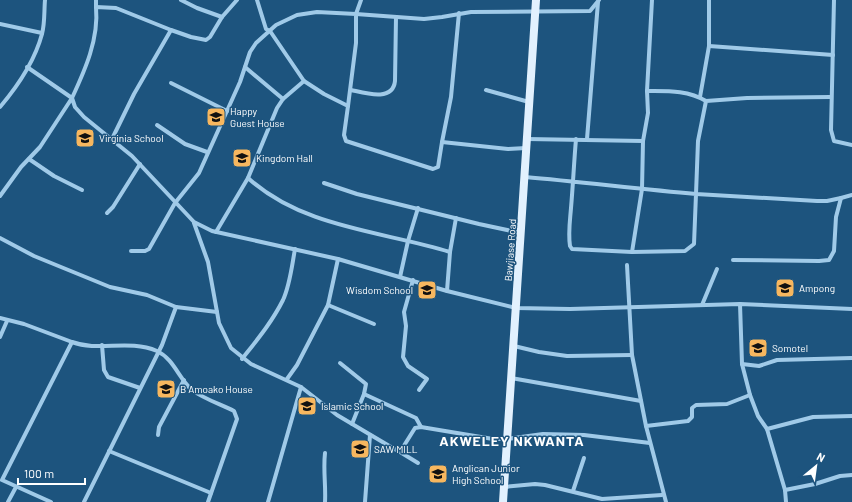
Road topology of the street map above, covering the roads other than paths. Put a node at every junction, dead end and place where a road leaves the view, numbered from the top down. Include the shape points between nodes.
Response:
1 (46, 0) edge
2 (96, 0) edge
3 (181, 0) edge
4 (237, 0) edge
5 (257, 0) edge
6 (361, 0) edge
7 (536, 0) edge
8 (598, 0) edge
9 (652, 0) edge
10 (709, 0) edge
11 (834, 0) edge
12 (96, 7) junction
13 (535, 11) junction
14 (459, 13) junction
15 (356, 14) junction
16 (222, 17) junction
17 (396, 17) junction
18 (0, 24) edge
19 (171, 30) junction
20 (270, 31) junction
21 (42, 33) junction
22 (709, 46) junction
23 (833, 55) junction
24 (27, 67) junction
25 (245, 67) junction
26 (304, 81) junction
27 (171, 83) dead end
28 (351, 90) junction
29 (486, 90) dead end
30 (647, 91) junction
31 (700, 97) junction
32 (830, 97) junction
33 (72, 98) junction
34 (283, 99) junction
35 (706, 101) junction
36 (529, 102) junction
37 (348, 106) junction
38 (0, 107) edge
39 (227, 112) junction
40 (157, 125) dead end
41 (112, 139) junction
42 (576, 139) junction
43 (587, 139) junction
44 (643, 141) junction
45 (442, 142) junction
46 (526, 143) junction
47 (852, 145) edge
48 (207, 152) junction
49 (29, 159) junction
50 (140, 164) junction
51 (524, 177) junction
52 (248, 178) junction
53 (573, 181) junction
54 (324, 184) dead end
55 (642, 189) junction
56 (82, 190) dead end
57 (696, 194) junction
58 (852, 195) edge
59 (0, 196) edge
60 (841, 198) junction
61 (175, 203) junction
62 (418, 208) junction
63 (107, 213) dead end
64 (456, 218) junction
65 (194, 222) junction
66 (216, 232) junction
67 (521, 233) junction
68 (0, 238) edge
69 (408, 241) junction
70 (295, 249) junction
71 (131, 251) dead end
72 (450, 252) junction
73 (632, 252) junction
74 (338, 259) junction
75 (733, 260) dead end
76 (628, 265) dead end
77 (717, 269) dead end
78 (400, 277) junction
79 (413, 280) junction
80 (448, 291) junction
81 (740, 304) junction
82 (328, 305) junction
83 (702, 305) junction
84 (630, 306) junction
85 (176, 307) junction
86 (516, 308) junction
87 (852, 309) edge
88 (217, 312) junction
89 (0, 318) edge
90 (7, 321) junction
91 (374, 324) dead end
92 (0, 337) edge
93 (72, 342) junction
94 (102, 345) junction
95 (514, 346) junction
96 (158, 352) junction
97 (632, 356) junction
98 (852, 358) edge
99 (242, 359) junction
100 (340, 363) dead end
101 (742, 364) junction
102 (510, 378) junction
103 (287, 379) junction
104 (184, 380) junction
105 (301, 387) junction
106 (140, 388) junction
107 (419, 390) dead end
108 (364, 394) junction
109 (750, 395) junction
110 (641, 401) junction
111 (852, 416) edge
112 (352, 424) junction
113 (646, 426) junction
114 (421, 427) junction
115 (766, 429) junction
116 (158, 435) dead end
117 (370, 435) junction
118 (507, 439) junction
119 (650, 443) junction
120 (109, 451) junction
121 (400, 452) junction
122 (325, 453) dead end
123 (584, 458) dead end
124 (418, 463) dead end
125 (852, 475) edge
126 (1, 479) edge
127 (16, 487) junction
128 (504, 487) junction
129 (785, 490) junction
130 (573, 491) junction
131 (211, 493) junction
132 (662, 495) junction
133 (619, 500) edge
134 (8, 502) edge
135 (51, 502) edge
136 (84, 502) edge
137 (208, 502) edge
138 (268, 502) edge
139 (325, 502) edge
140 (365, 502) edge
141 (503, 502) edge
142 (666, 502) edge
143 (786, 502) edge

1 - 21 street
2 - 12 street
3 - 16 street
4 - 16 street
5 - 20 street via 266,29
6 - 15 street
7 - 13 main road, Bawjiase Road
8 - 13 street via 590,11
8 - 43 street
9 - 30 street
10 - 22 street
11 - 23 street
12 - 19 street via 116,8
12 - 33 street via 91,53
13 - 14 street
13 - 36 main road, Bawjiase Road
14 - 17 street via 442,17
14 - 45 street via 451,97
15 - 17 street
15 - 20 street via 317,12 297,15 276,25
15 - 28 street
16 - 19 street via 206,40
17 - 28 street via 395,80 392,90 376,95
18 - 21 street
19 - 41 street
20 - 25 street via 253,47
20 - 26 street
21 - 24 street
22 - 23 street
22 - 31 street
23 - 32 street
24 - 33 street
24 - 38 street
25 - 34 street
25 - 39 street
26 - 34 street
26 - 37 street
27 - 39 street
28 - 37 street
29 - 36 street
30 - 31 street via 676,92
30 - 44 street via 648,113
31 - 35 street
32 - 35 street
32 - 47 street via 834,141
33 - 41 street via 75,107 84,117
33 - 49 street via 40,147
34 - 52 street
35 - 57 street via 698,142
36 - 46 main road, Bawjiase Road
37 - 45 street via 344,135 346,141 433,169 438,167
39 - 48 street
40 - 48 street via 185,144
41 - 50 street
42 - 43 street
42 - 46 street
42 - 53 street
43 - 44 street
44 - 55 street
45 - 46 street via 508,149
46 - 51 main road, Bawjiase Road
48 - 61 street via 199,173
49 - 56 street via 54,176
49 - 59 street
50 - 61 street
50 - 63 street via 113,208
51 - 53 street
51 - 67 main road, Bawjiase Road
52 - 66 street
52 - 69 street via 278,200 302,212 369,233
53 - 55 street
53 - 73 street via 570,246 572,249
54 - 62 street
55 - 57 street
55 - 73 street
57 - 60 street via 817,201
57 - 73 street via 692,247 685,251
58 - 60 street
60 - 75 street via 836,218 834,251 829,260
61 - 65 street
61 - 71 street via 149,249
62 - 64 street
62 - 69 street
64 - 67 street
64 - 72 street
65 - 66 street
65 - 88 street via 208,262
66 - 70 street
67 - 86 main road, Bawjiase Road
68 - 85 street via 34,256 110,287 147,295
69 - 72 street
69 - 78 street
70 - 74 street
70 - 99 street via 283,299 266,329
72 - 80 street
74 - 78 street
74 - 82 street
76 - 84 street
77 - 83 street
78 - 79 street
79 - 80 street
79 - 107 street via 404,312 406,326 403,357 408,366 427,379
80 - 86 street
81 - 83 street
81 - 87 street
81 - 101 street
82 - 91 street
82 - 103 street
83 - 84 street
84 - 86 street
84 - 97 street
85 - 88 street
85 - 96 street
86 - 95 main road, Bawjiase Road
88 - 99 street via 228,345
89 - 90 street
90 - 92 street
90 - 93 street via 24,324
93 - 94 street via 87,347
93 - 126 street
94 - 96 street via 134,346
94 - 106 street via 104,370 108,376
95 - 97 street via 567,356
95 - 102 main road, Bawjiase Road
96 - 104 street
96 - 106 street
97 - 110 street
98 - 101 street via 782,360 759,366
99 - 103 street
100 - 108 street via 364,381
101 - 109 street
102 - 110 street
102 - 118 main road, Bawjiase Road
103 - 105 street
104 - 116 street via 159,427
104 - 131 street via 196,392 236,414 237,419
105 - 112 street
105 - 138 street
106 - 120 street
108 - 112 street
108 - 114 street via 416,418
109 - 113 street via 727,404 696,405 692,408 692,417 688,421
109 - 115 street
110 - 113 street
111 - 115 street via 813,417
112 - 117 street
113 - 119 street
114 - 118 street
114 - 121 street via 416,428
115 - 129 street
117 - 121 street
117 - 140 street
118 - 119 street via 543,434 584,434
118 - 128 main road, Bawjiase Road
119 - 132 street
120 - 131 street
120 - 136 street
121 - 124 street
122 - 139 street
123 - 130 street
125 - 129 street
126 - 127 street
127 - 134 street
127 - 135 street
128 - 130 street via 535,484
128 - 141 main road, Bawjiase Road
129 - 143 street
130 - 133 street via 591,497
131 - 137 street
132 - 133 street
132 - 142 street

